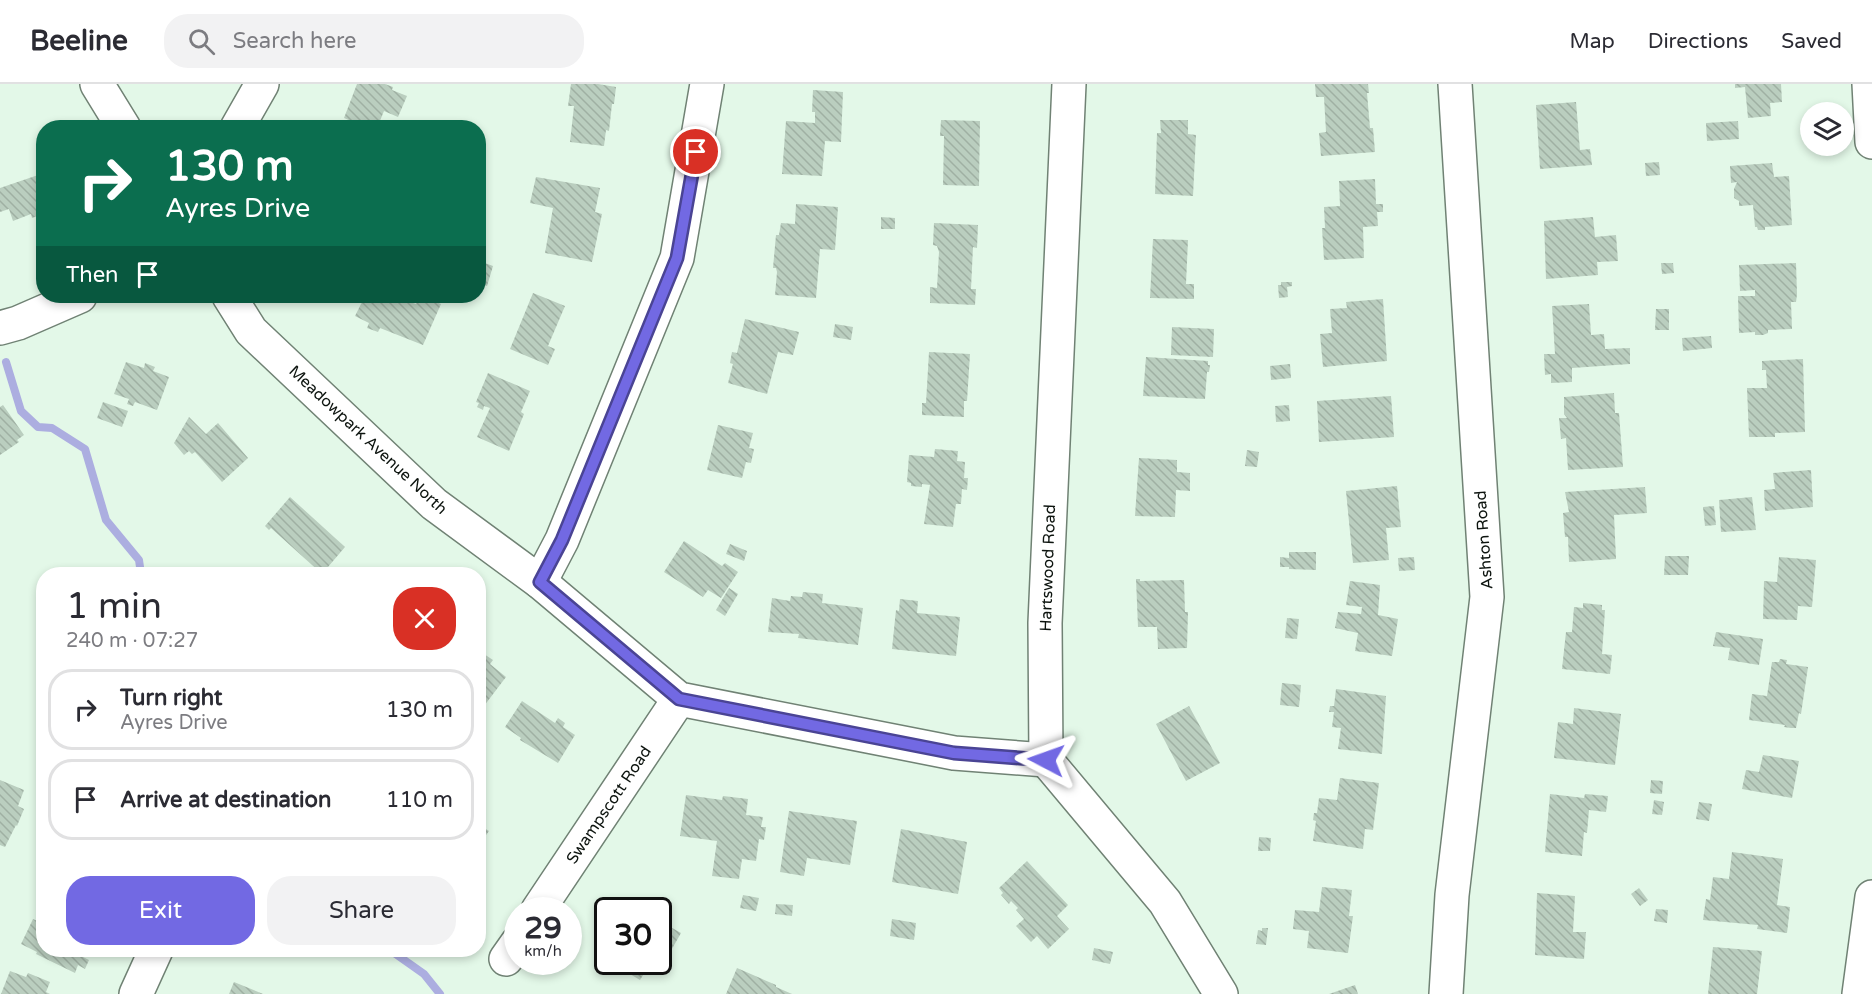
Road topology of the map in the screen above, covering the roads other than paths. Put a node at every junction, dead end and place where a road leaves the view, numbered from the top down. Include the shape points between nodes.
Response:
1 (97, 84) edge
2 (262, 84) edge
3 (707, 84) edge
4 (1069, 84) edge
5 (1455, 84) edge
6 (1869, 84) edge
7 (119, 120) edge
8 (242, 120) edge
9 (1872, 142) edge
10 (63, 303) edge
11 (234, 303) edge
12 (0, 328) edge
13 (540, 582) junction
14 (679, 699) junction
15 (1046, 760) junction
16 (547, 897) edge
17 (1872, 897) edge
18 (153, 957) edge
19 (136, 994) edge
20 (1221, 994) edge
21 (1446, 994) edge
22 (1859, 994) edge

1 - 7 street
2 - 8 street
3 - 13 street via 677,258 562,540
4 - 15 street, Hartswood Road via 1045,622
5 - 21 street, Ashton Road via 1487,597 1452,895
6 - 9 street
10 - 12 street
11 - 13 street, Meadowpark Avenue North via 252,331 434,504
13 - 14 street, Meadowpark Avenue North
14 - 15 street, Meadowpark Avenue North via 954,753
14 - 16 street, Swampscott Road
15 - 20 street via 1165,902
17 - 22 street
18 - 19 street

